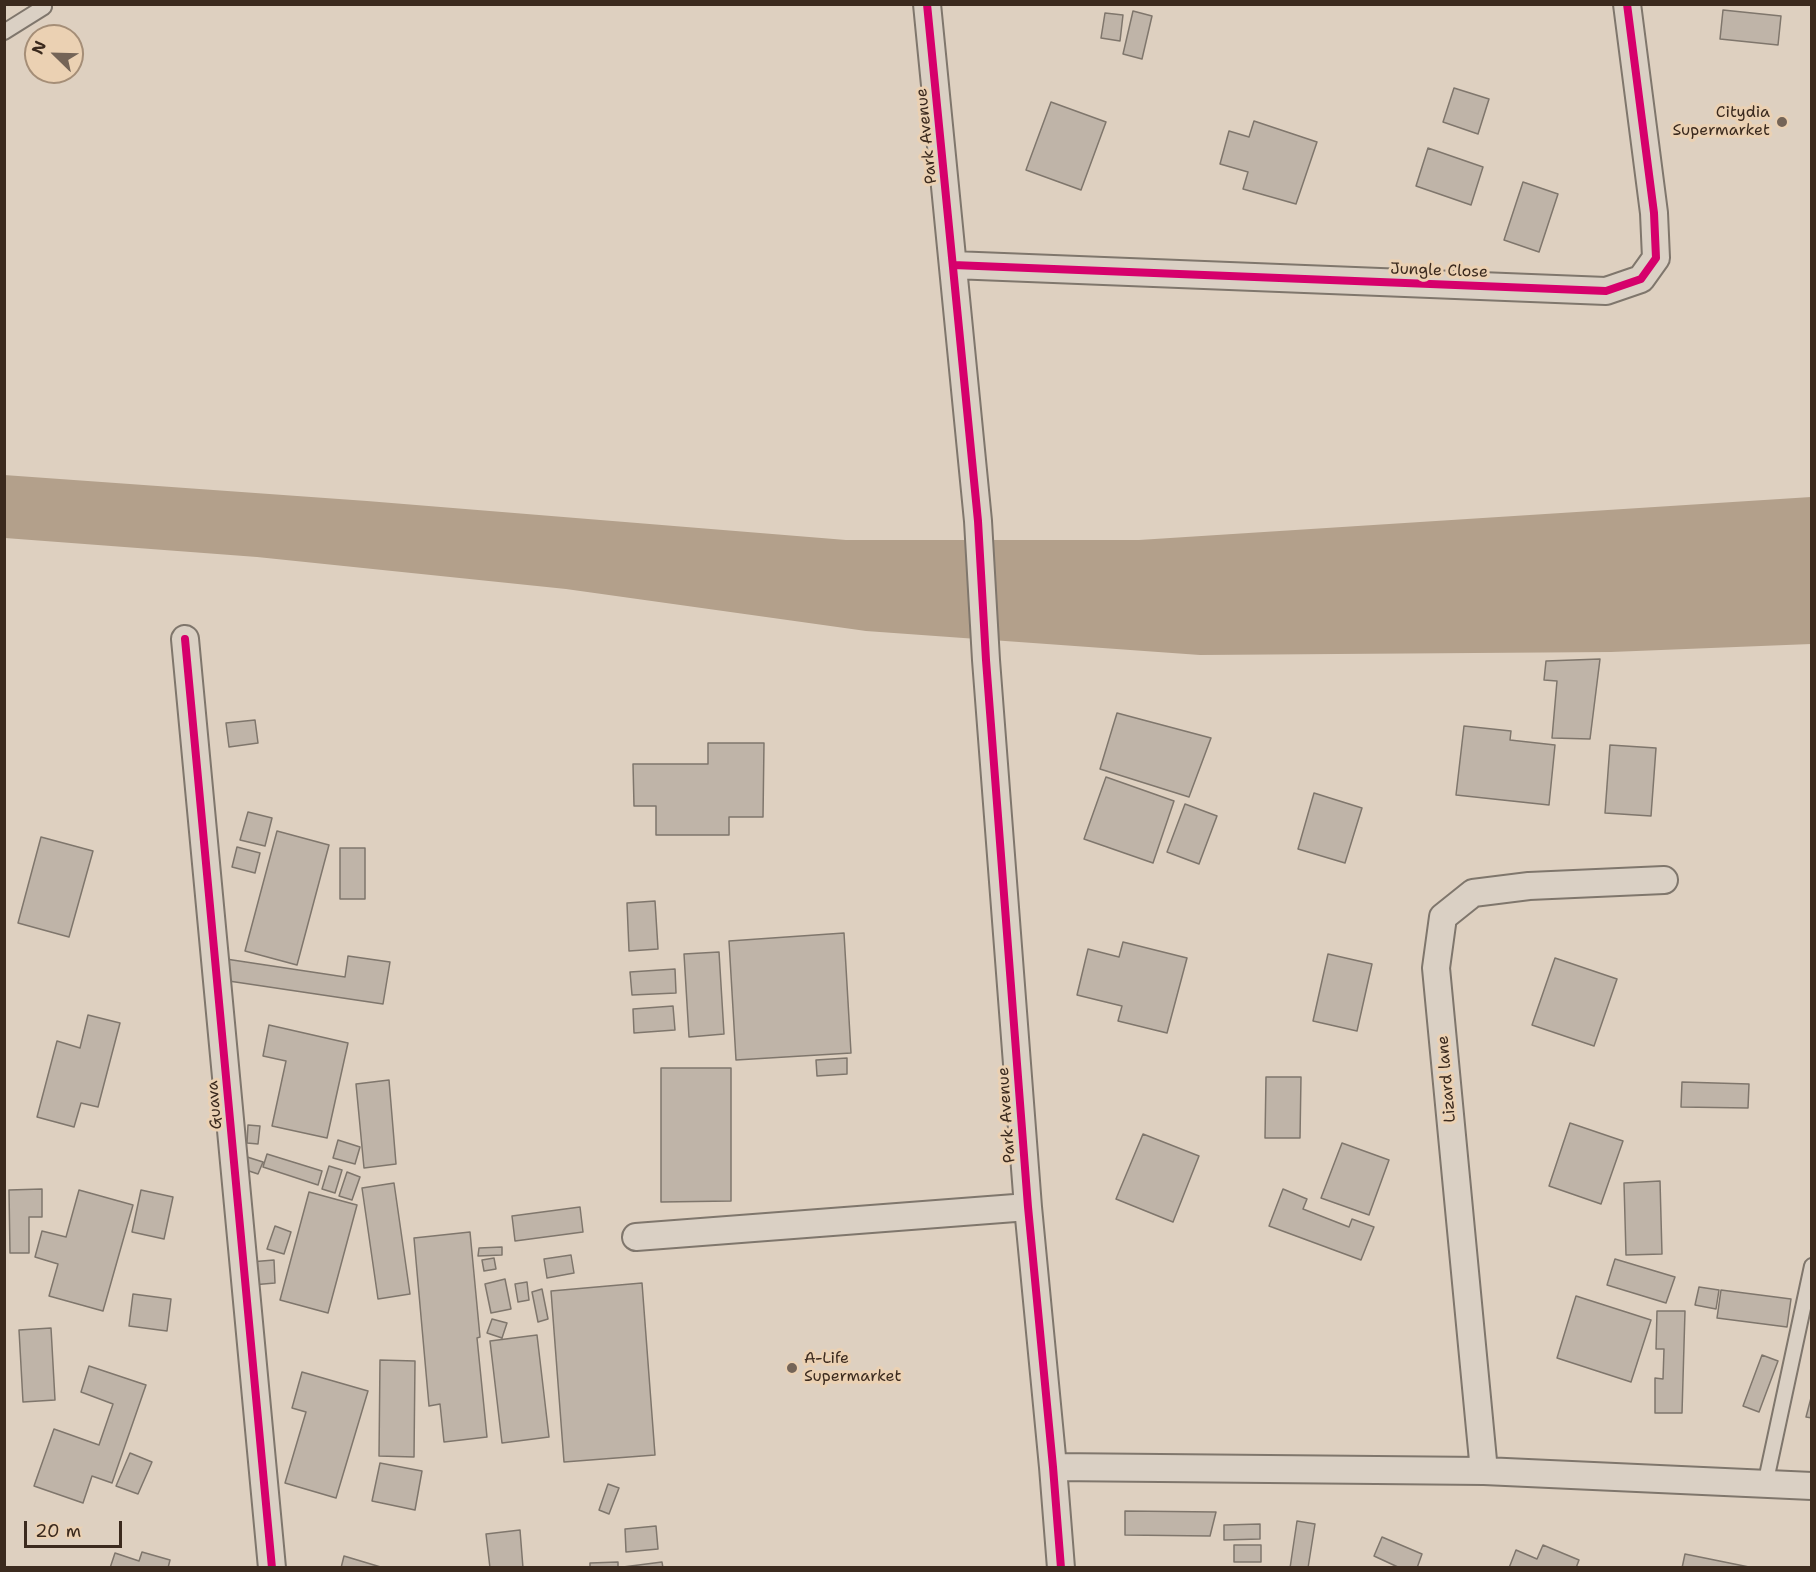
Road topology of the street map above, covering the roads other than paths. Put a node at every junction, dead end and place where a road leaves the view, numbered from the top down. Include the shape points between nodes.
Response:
1 (927, 4) edge
2 (1627, 4) edge
3 (44, 7) dead end
4 (4, 32) edge
5 (953, 265) junction
6 (185, 639) dead end
7 (1664, 880) dead end
8 (1028, 1208) junction
9 (636, 1237) dead end
10 (1812, 1266) edge
11 (1053, 1467) junction
12 (1484, 1471) junction
13 (1765, 1485) junction
14 (1812, 1486) edge
15 (272, 1568) edge
16 (1061, 1568) edge

1 - 5 street, Park Avenue
2 - 5 street, Jungle Close via 1654,213 1656,258 1641,279 1606,291
3 - 4 lane
5 - 8 street, Park Avenue via 978,521
6 - 15 street, Guava
7 - 12 street, Lizard lane via 1529,886 1473,893 1443,917 1436,968
8 - 9 street
8 - 11 street, Park Avenue
10 - 13 lane
11 - 12 street
11 - 16 street, Park Avenue
12 - 13 street
13 - 14 street

